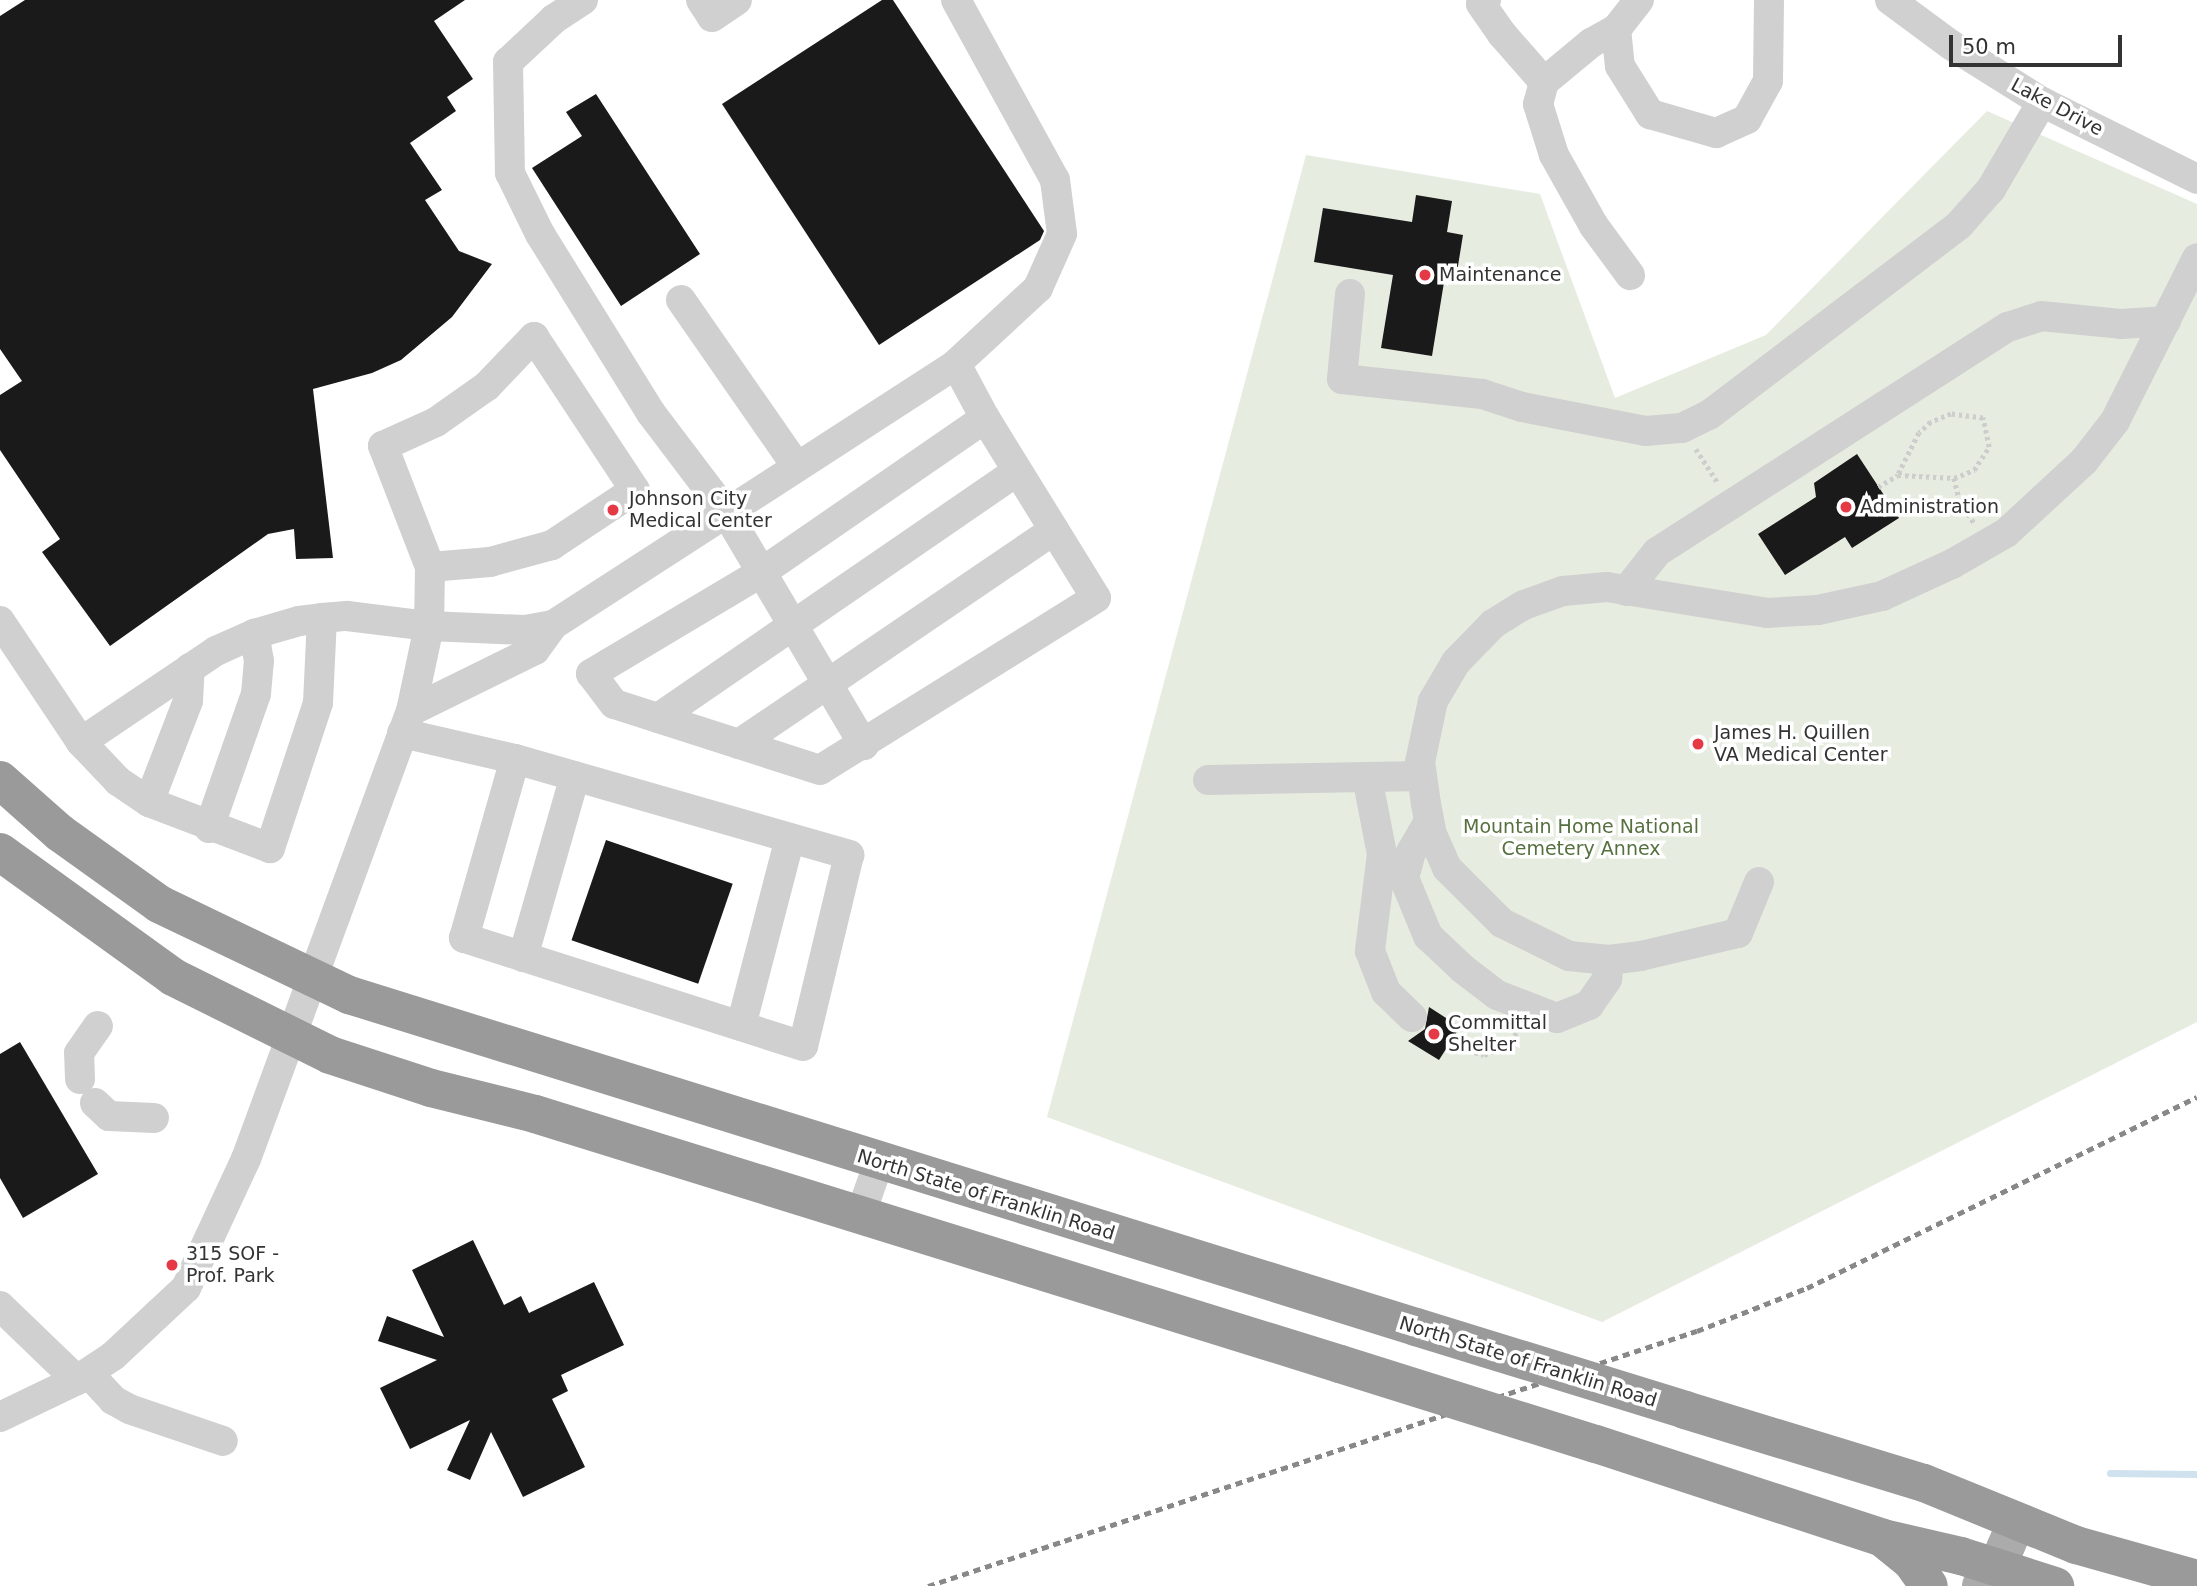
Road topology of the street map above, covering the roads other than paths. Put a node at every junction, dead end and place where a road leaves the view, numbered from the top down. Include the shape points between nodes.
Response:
1 (583, 0) edge
2 (701, 0) edge
3 (737, 0) edge
4 (956, 0) edge
5 (1486, 0) edge
6 (1639, 0) edge
7 (1769, 0) edge
8 (1889, 0) edge
9 (1616, 29) junction
10 (1551, 75) junction
11 (2042, 102) junction
12 (2197, 179) edge
13 (2197, 258) edge
14 (1630, 275) dead end
15 (1350, 295) dead end
16 (681, 300) dead end
17 (2166, 321) junction
18 (956, 364) junction
19 (985, 418) junction
20 (797, 467) junction
21 (1017, 471) junction
22 (726, 512) junction
23 (1054, 530) junction
24 (430, 567) junction
25 (762, 572) junction
26 (1626, 591) junction
27 (322, 618) junction
28 (0, 621) edge
29 (553, 625) junction
30 (794, 625) junction
31 (429, 626) junction
32 (254, 634) junction
33 (190, 668) junction
34 (829, 684) junction
35 (658, 718) junction
36 (406, 722) junction
37 (81, 742) junction
38 (738, 744) junction
39 (864, 745) junction
40 (515, 759) junction
41 (575, 776) junction
42 (1422, 776) junction
43 (1367, 777) junction
44 (0, 780) edge
45 (1208, 780) dead end
46 (149, 802) junction
47 (1429, 821) junction
48 (208, 828) junction
49 (790, 838) junction
50 (0, 852) edge
51 (1759, 882) dead end
52 (523, 957) junction
53 (1609, 960) junction
54 (312, 978) junction
55 (1412, 1017) dead end
56 (98, 1026) dead end
57 (741, 1026) junction
58 (291, 1036) junction
59 (154, 1118) dead end
60 (879, 1162) junction
61 (860, 1216) junction
62 (0, 1306) edge
63 (82, 1376) junction
64 (0, 1417) edge
65 (223, 1441) dead end
66 (2016, 1522) junction
67 (1883, 1538) junction
68 (2197, 1579) edge
69 (1993, 1580) edge
70 (1929, 1586) edge
71 (2055, 1586) edge

1 - 22 street via 554,19 508,62 510,173 540,234 651,413
2 - 3 street via 712,17
4 - 18 street via 1055,180 1062,234 1038,288
5 - 10 street via 1481,4 1495,24
6 - 9 street
7 - 9 street via 1768,82 1746,119 1716,133 1650,114 1620,66
8 - 11 street, Lake Drive
9 - 10 street
10 - 14 street via 1538,104 1554,155 1594,226
11 - 12 street, Lake Drive
11 - 15 street via 1992,189 1959,225 1720,407 1682,428 1646,431 1522,407 1482,394 1342,379
13 - 17 street
16 - 20 street
17 - 26 street via 2121,324 2080,316 2040,316 2008,327 1657,552
17 - 26 street via 2115,421 2092,451 2050,497 1988,544 1882,596 1818,610 1733,611
18 - 19 street
18 - 20 street
19 - 21 street
19 - 25 street
20 - 22 street
21 - 23 street
21 - 30 street
22 - 25 street
22 - 29 street
23 - 34 street
23 - 39 street via 1096,598
24 - 24 street via 383,446 436,422 487,386 534,337 635,490 552,545 490,562
24 - 31 street
25 - 30 street
25 - 35 street via 591,674 614,704
26 - 42 street via 1607,587 1563,592 1524,605 1493,624 1456,662 1433,701 1420,762
27 - 31 street via 396,619
27 - 32 street
27 - 48 street via 318,703 270,848
28 - 37 street
29 - 31 street via 525,630
29 - 36 street via 536,650
30 - 34 street
30 - 35 street
31 - 36 street
32 - 33 street
32 - 48 street via 259,661 256,694
33 - 37 street
33 - 46 street via 188,701
34 - 38 street
34 - 39 street
35 - 38 street
36 - 40 street
36 - 54 street
37 - 46 street via 117,781
38 - 39 street via 820,770
40 - 41 street
40 - 52 street via 464,938
41 - 49 street
41 - 52 street
42 - 43 street
42 - 47 street
43 - 45 street
43 - 55 street via 1382,854 1370,951 1386,992
44 - 54 highway, North State of Franklin Road via 60,833 159,904
46 - 48 street
47 - 53 street via 1447,868 1502,923 1569,956
47 - 53 street via 1411,852 1404,878 1428,936 1497,995 1557,1018 1589,1005 1607,979
49 - 57 street
49 - 57 street via 849,855 803,1046
50 - 58 highway via 173,977
51 - 53 street via 1738,933
52 - 57 street
54 - 58 street
54 - 60 highway, North State of Franklin Road via 454,1031
56 - 59 street via 79,1053 88,1091 109,1116
58 - 61 highway via 330,1055 430,1088 483,1098
58 - 63 street via 246,1159 186,1288 113,1356
60 - 61 street
60 - 66 highway, North State of Franklin Road, bridge via 1924,1483
61 - 67 highway, bridge
62 - 63 street
63 - 64 street
63 - 65 street via 128,1409
66 - 68 highway, North State of Franklin Road via 2076,1545
66 - 69 main road
67 - 69 highway
67 - 70 highway via 1912,1562
69 - 71 highway

